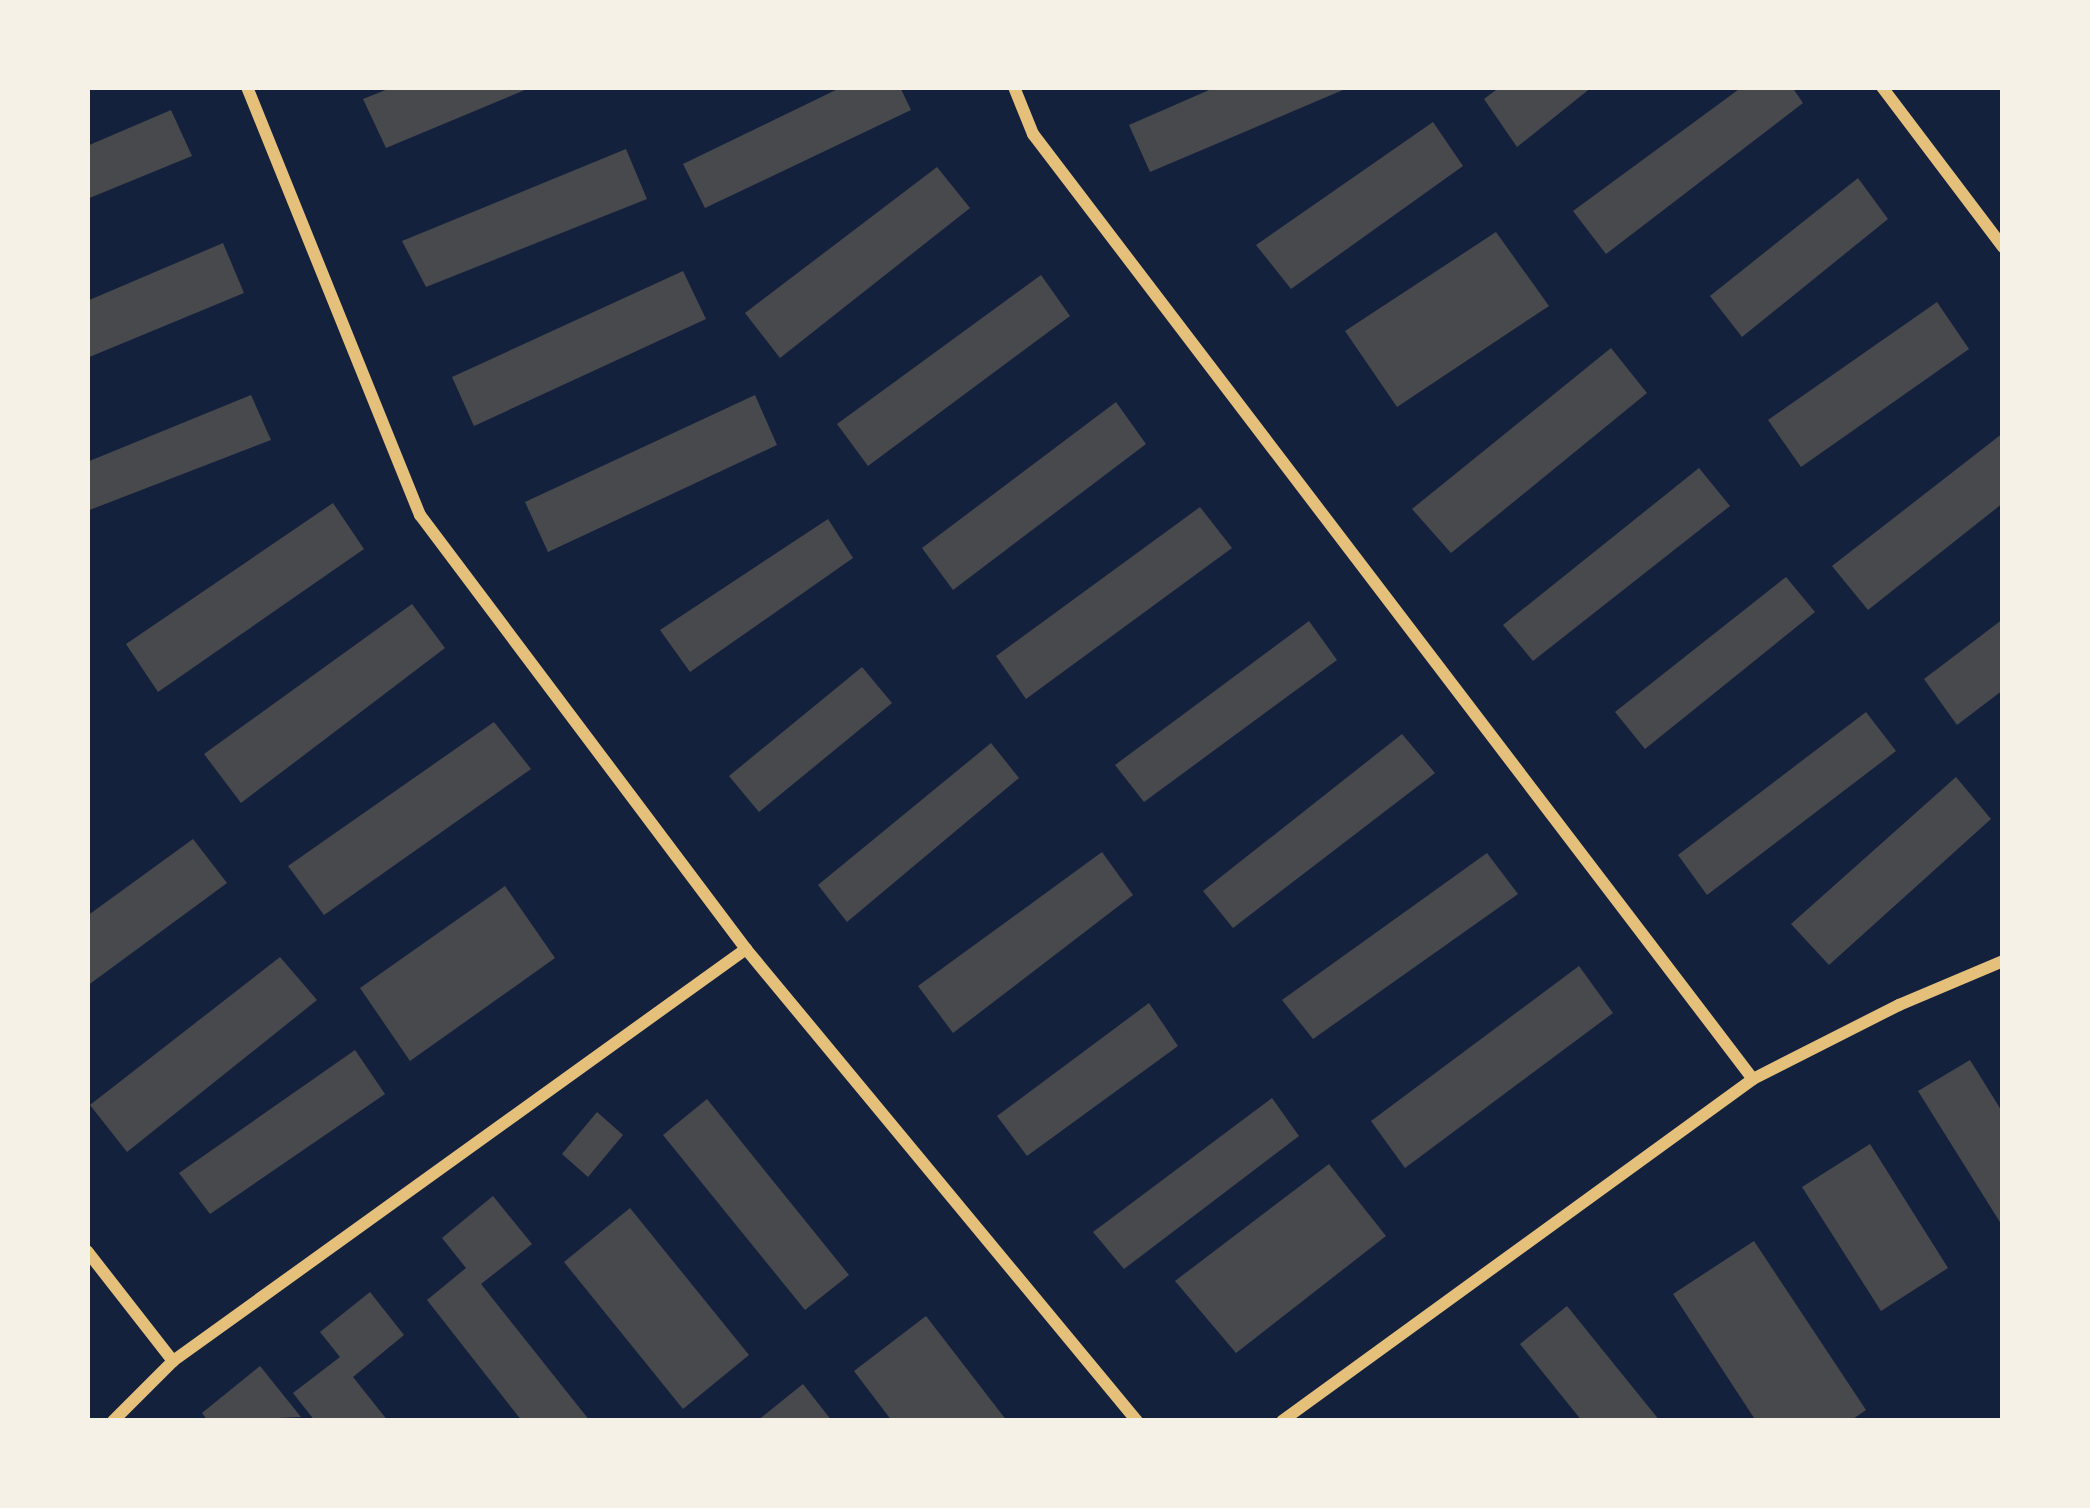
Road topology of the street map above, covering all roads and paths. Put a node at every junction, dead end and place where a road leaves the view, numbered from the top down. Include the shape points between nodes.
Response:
1 (247, 87) edge
2 (1014, 87) edge
3 (1882, 87) edge
4 (2003, 247) edge
5 (746, 949) junction
6 (2003, 961) edge
7 (1753, 1079) junction
8 (87, 1251) edge
9 (173, 1361) junction
10 (113, 1421) edge
11 (1137, 1421) edge
12 (1282, 1421) edge

1 - 5 street via 420,515
2 - 7 street via 1033,134
3 - 4 street
5 - 9 street
5 - 11 street
6 - 7 street
7 - 12 street
8 - 9 street
9 - 10 street

